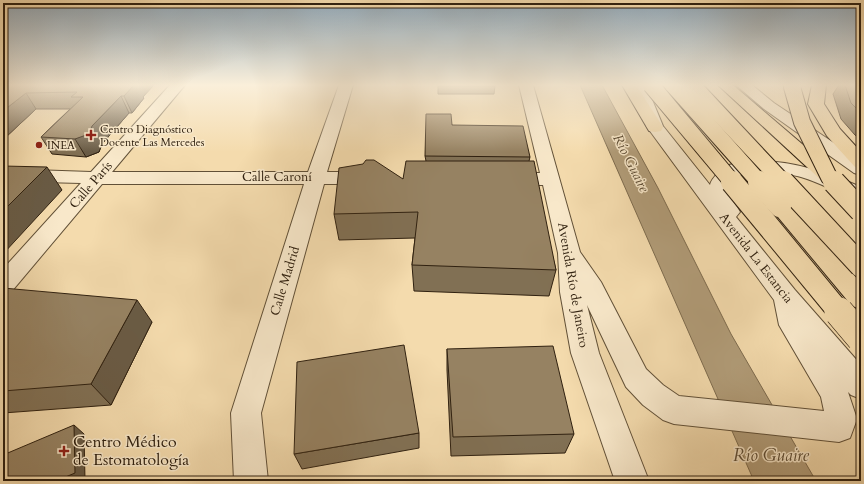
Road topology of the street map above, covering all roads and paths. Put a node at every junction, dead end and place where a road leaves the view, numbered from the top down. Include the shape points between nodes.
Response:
1 (158, 108) edge
2 (339, 108) edge
3 (532, 108) edge
4 (643, 108) edge
5 (648, 108) edge
6 (670, 108) edge
7 (693, 108) edge
8 (713, 108) edge
9 (751, 108) edge
10 (771, 108) edge
11 (798, 108) edge
12 (818, 108) edge
13 (655, 127) junction
14 (861, 163) edge
15 (861, 169) edge
16 (3, 175) edge
17 (316, 177) junction
18 (829, 177) junction
19 (97, 178) junction
20 (388, 178) edge
21 (491, 179) edge
22 (552, 179) junction
23 (861, 194) edge
24 (861, 211) edge
25 (569, 253) junction
26 (761, 263) junction
27 (861, 266) edge
28 (3, 284) edge
29 (786, 297) junction
30 (861, 299) edge
31 (861, 338) edge
32 (861, 386) edge
33 (251, 481) edge
34 (632, 481) edge

1 - 19 street, Calle París
2 - 17 street, Calle Madrid
3 - 22 street, Avenida Río de Janeiro
4 - 13 highway
5 - 13 street, Avenida La Estancia
6 - 31 highway, bridge
7 - 30 highway, bridge
8 - 27 highway, bridge
9 - 18 highway
10 - 15 street
11 - 18 highway, bridge via 802,122
12 - 14 highway via 833,132
13 - 26 street, Avenida La Estancia
16 - 19 street, Calle Caroní
17 - 19 street, Calle Caroní
17 - 20 street, Calle Caroní
17 - 33 street, Calle Madrid via 246,413
18 - 24 highway, bridge
19 - 28 street, Calle París
21 - 22 street
22 - 25 street, Avenida Río de Janeiro
23 - 26 street via 820,175 784,167 759,166 732,171 720,182 719,193
25 - 29 street via 592,289 636,378 652,395 674,410 839,427 842,419 834,393 792,325
25 - 34 street, Avenida Río de Janeiro via 572,292 585,353
26 - 29 street, Avenida La Estancia
29 - 32 street, Avenida La Estancia

